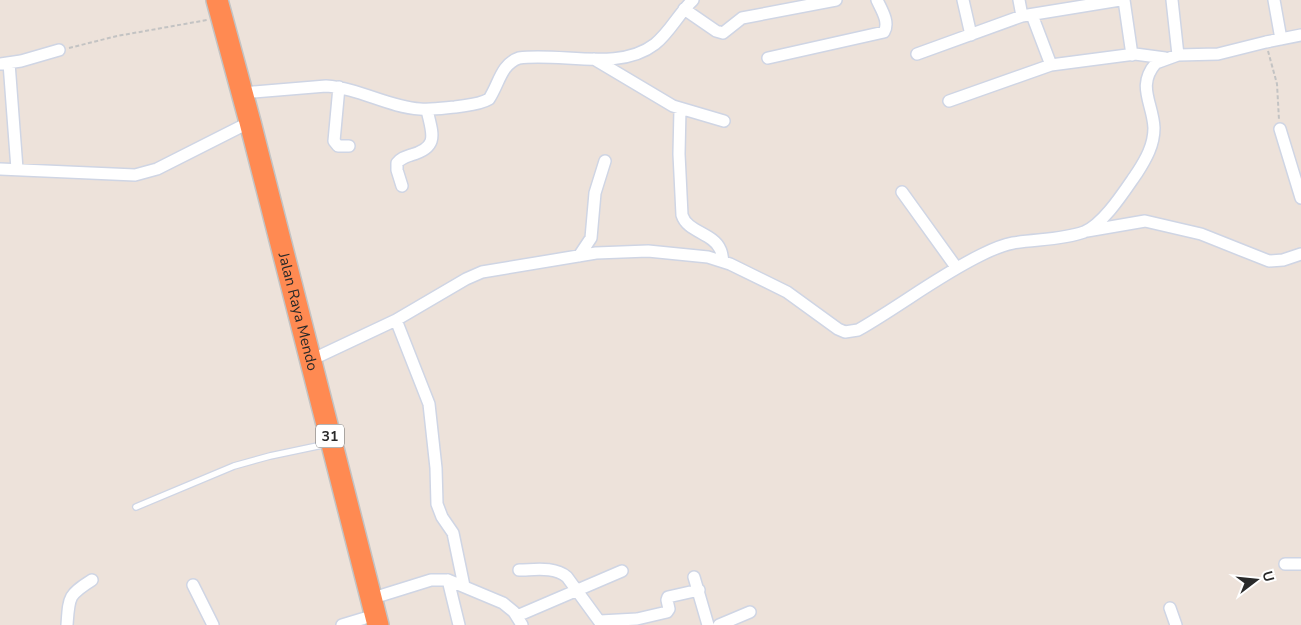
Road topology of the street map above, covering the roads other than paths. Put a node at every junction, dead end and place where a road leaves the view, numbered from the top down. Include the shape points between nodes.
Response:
1 (693, 0) edge
2 (836, 0) edge
3 (877, 0) edge
4 (963, 0) edge
5 (1020, 0) edge
6 (1122, 0) edge
7 (1172, 0) edge
8 (1274, 0) edge
9 (1072, 4) edge
10 (219, 9) edge
11 (684, 9) junction
12 (1027, 16) junction
13 (971, 35) junction
14 (1301, 35) edge
15 (1281, 38) junction
16 (59, 50) road end
17 (917, 54) dead end
18 (1132, 54) junction
19 (1172, 56) junction
20 (768, 58) dead end
21 (594, 59) junction
22 (4, 64) edge
23 (1051, 65) junction
24 (339, 88) junction
25 (242, 93) junction
26 (949, 101) dead end
27 (680, 109) junction
28 (427, 110) junction
29 (724, 121) dead end
30 (250, 122) junction
31 (1280, 129) road end
32 (349, 146) dead end
33 (605, 161) dead end
34 (0, 169) edge
35 (17, 169) junction
36 (402, 186) dead end
37 (902, 192) dead end
38 (1301, 198) edge
39 (1086, 231) junction
40 (1301, 254) edge
41 (579, 256) junction
42 (723, 261) junction
43 (956, 268) junction
44 (396, 320) junction
45 (311, 360) junction
46 (332, 444) junction
47 (136, 507) dead end
48 (1285, 564) dead end
49 (1301, 564) edge
50 (519, 570) dead end
51 (622, 571) dead end
52 (694, 577) dead end
53 (92, 580) dead end
54 (448, 580) junction
55 (193, 585) dead end
56 (464, 586) junction
57 (577, 590) junction
58 (699, 590) junction
59 (1170, 608) dead end
60 (750, 612) dead end
61 (374, 613) edge
62 (519, 620) edge
63 (651, 621) edge
64 (601, 623) edge
65 (67, 625) edge
66 (213, 625) edge
67 (342, 625) edge
68 (459, 625) edge
69 (708, 625) edge
70 (719, 625) edge
71 (1176, 625) edge

1 - 11 street
2 - 11 street via 742,18 723,33
3 - 20 street via 886,21 884,32
4 - 13 street
5 - 12 street
6 - 9 street
6 - 18 street
7 - 19 street
8 - 15 street
9 - 12 street
10 - 25 highway, Jalan Raya Mendo / 31
11 - 21 street via 657,42 645,50
12 - 13 street
12 - 23 street
13 - 17 street
14 - 15 street
15 - 19 street via 1218,54
16 - 22 street
18 - 19 street
18 - 23 street
19 - 39 street via 1156,63 1146,80 1154,127 1150,149 1117,202
21 - 27 street
21 - 28 street via 527,57 514,60 505,67 491,96 480,102
22 - 35 street
23 - 26 street
24 - 25 street via 319,86
24 - 28 street
24 - 32 street via 334,141 338,146
25 - 30 highway, Jalan Raya Mendo / 31
27 - 29 street
27 - 42 street via 682,215 686,222 715,242
28 - 36 street via 431,143 427,149 401,158 397,163
30 - 35 street via 134,176
30 - 45 highway, Jalan Raya Mendo / 31
31 - 38 street
33 - 41 street via 595,193 591,238
34 - 35 street
37 - 43 street
39 - 40 street via 1145,221 1201,234 1270,261
39 - 43 street via 1012,243
41 - 42 street via 648,251
41 - 44 street via 482,272
42 - 43 street via 787,292 845,332 865,326
44 - 45 street
44 - 56 street via 429,404 437,504 453,533
45 - 46 highway, Jalan Raya Mendo / 31
46 - 47 lane via 234,466
46 - 61 highway, Jalan Raya Mendo / 31
48 - 49 street
50 - 57 street via 561,572
51 - 57 street
52 - 58 street
53 - 65 street via 72,596
54 - 56 street
54 - 61 street via 431,580
54 - 68 street
55 - 66 street
56 - 62 street via 503,603
57 - 62 street
57 - 64 street
58 - 63 street via 668,597 668,611
58 - 69 street
59 - 71 street
60 - 70 street
61 - 67 street
63 - 64 street

